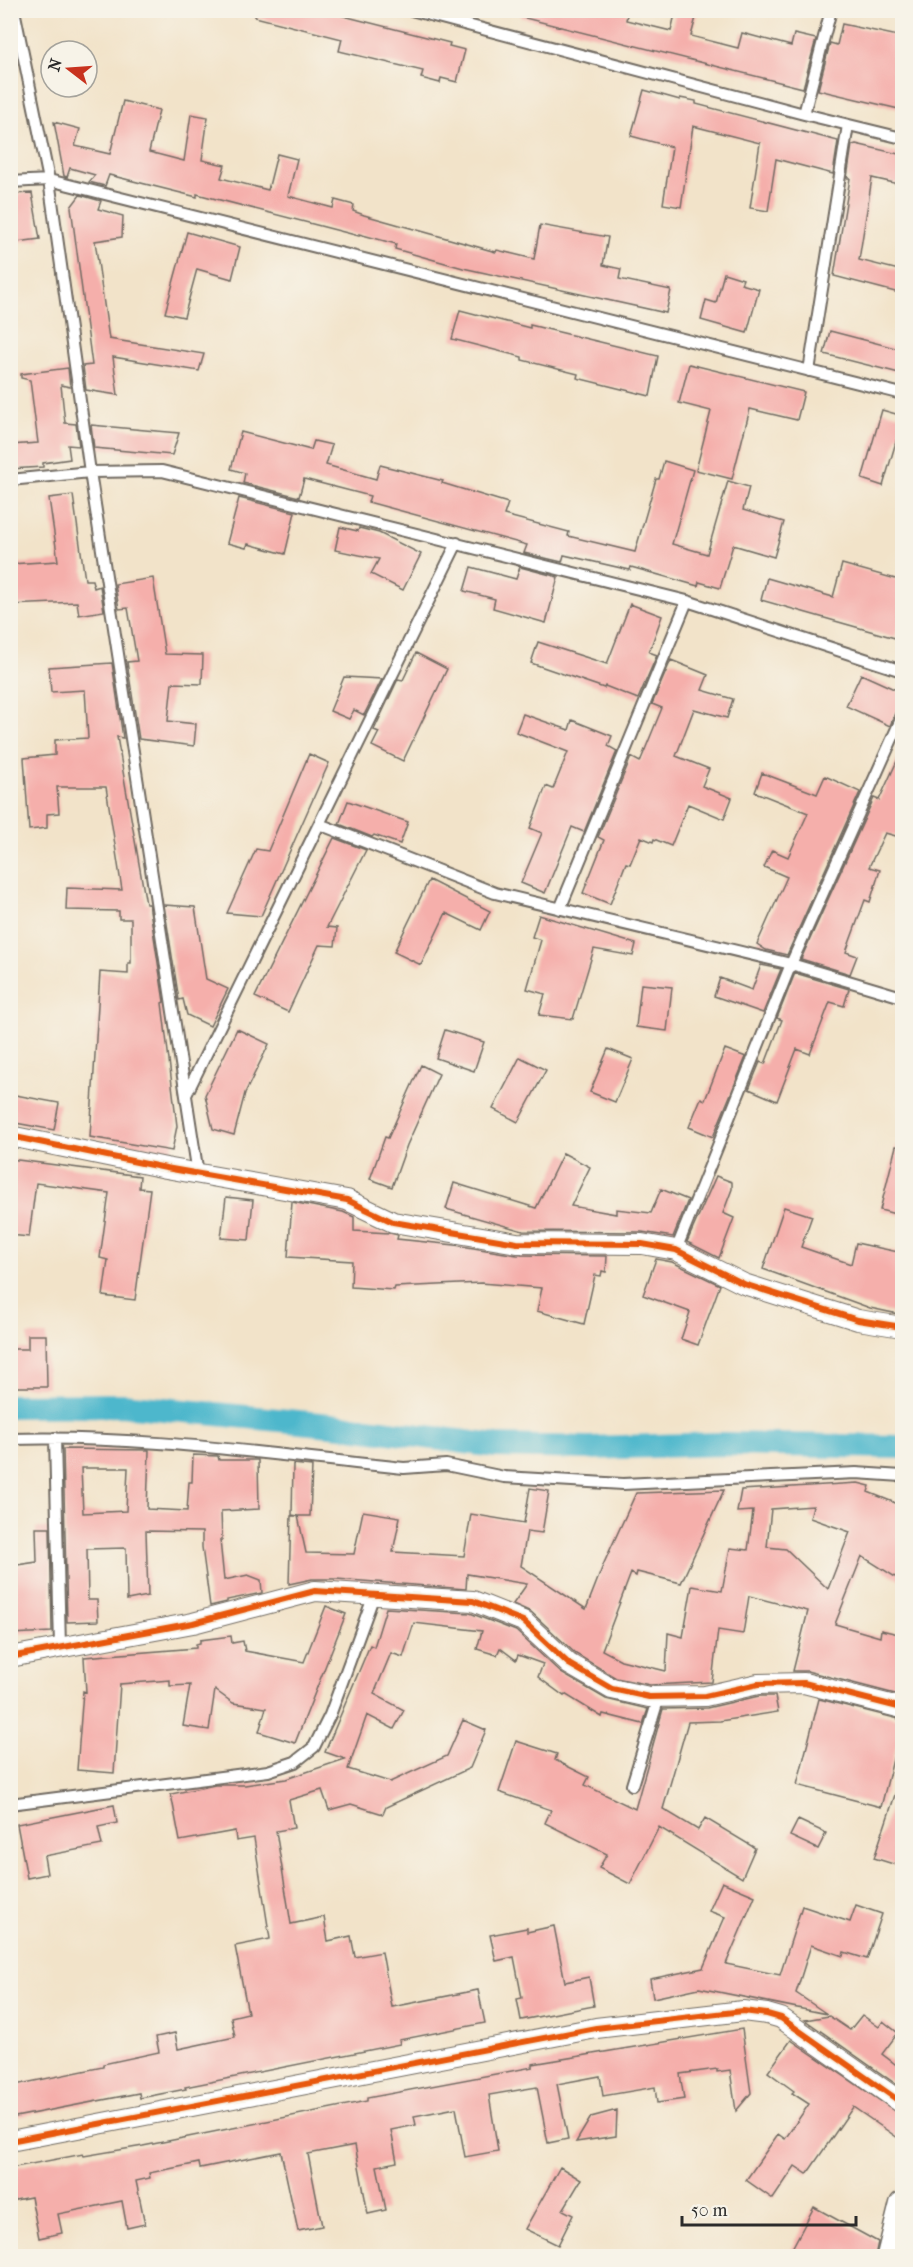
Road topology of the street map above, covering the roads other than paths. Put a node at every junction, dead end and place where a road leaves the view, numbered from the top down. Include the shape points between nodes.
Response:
1 (14, 10) edge
2 (411, 10) edge
3 (831, 10) edge
4 (804, 114) junction
5 (848, 125) junction
6 (903, 138) edge
7 (49, 180) junction
8 (10, 182) edge
9 (809, 371) junction
10 (903, 394) edge
11 (90, 472) junction
12 (10, 480) edge
13 (457, 543) junction
14 (687, 601) junction
15 (903, 671) edge
16 (903, 717) edge
17 (319, 824) junction
18 (560, 909) junction
19 (790, 964) junction
20 (903, 997) edge
21 (186, 1095) junction
22 (10, 1136) edge
23 (198, 1173) junction
24 (676, 1250) junction
25 (903, 1327) edge
26 (55, 1438) junction
27 (10, 1439) edge
28 (903, 1476) edge
29 (374, 1595) junction
30 (60, 1647) junction
31 (10, 1657) edge
32 (659, 1697) junction
33 (903, 1708) edge
34 (632, 1785) dead end
35 (10, 1804) edge
36 (903, 2103) edge
37 (10, 2141) edge
38 (903, 2204) edge
39 (889, 2256) edge

1 - 7 lane
2 - 4 lane
3 - 4 lane
4 - 5 lane
5 - 6 lane
5 - 9 lane
7 - 8 lane
7 - 9 lane
7 - 11 lane
9 - 10 lane
11 - 12 lane
11 - 13 lane via 162,471
11 - 21 lane
13 - 14 lane
13 - 17 lane
14 - 15 lane
14 - 18 lane
16 - 19 lane
17 - 18 lane via 495,893
17 - 21 lane
18 - 19 lane
19 - 20 lane
19 - 24 lane
21 - 23 lane
22 - 23 street
23 - 24 street via 347,1200 393,1222 517,1243 642,1244
24 - 25 street via 744,1284 858,1320
26 - 27 lane
26 - 28 lane via 142,1441 404,1467 446,1465 504,1477 623,1484 856,1473
26 - 30 lane
29 - 30 street via 315,1592 193,1623
29 - 32 street via 473,1600 523,1622 569,1664 612,1689
29 - 35 lane via 330,1715 314,1747 295,1762 268,1771
30 - 31 street
32 - 33 street via 705,1696 758,1684 804,1683
32 - 34 lane
36 - 37 street via 781,2018 743,2011 596,2028
38 - 39 street

